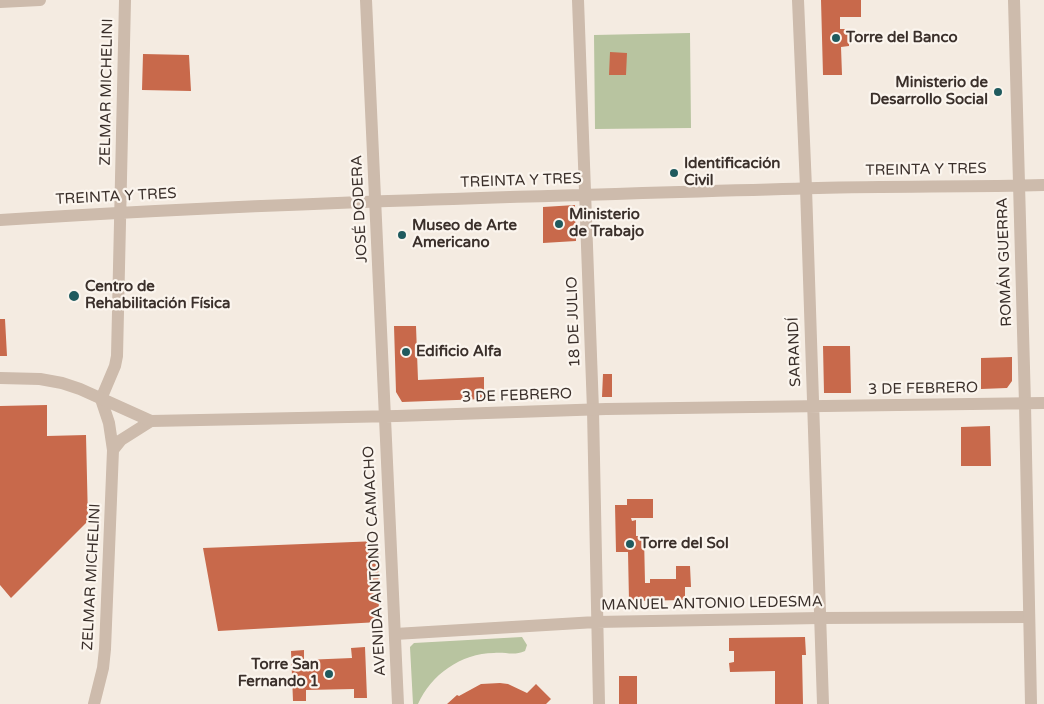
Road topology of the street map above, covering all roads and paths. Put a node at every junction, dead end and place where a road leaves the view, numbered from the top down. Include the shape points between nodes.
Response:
1 (40, 0) edge
2 (126, 0) edge
3 (366, 0) edge
4 (578, 0) edge
5 (798, 0) edge
6 (1014, 0) edge
7 (0, 2) edge
8 (1019, 184) junction
9 (1044, 184) edge
10 (806, 188) junction
11 (586, 195) junction
12 (376, 203) junction
13 (121, 212) junction
14 (0, 220) edge
15 (0, 378) edge
16 (101, 399) junction
17 (1025, 404) junction
18 (1044, 404) edge
19 (812, 406) junction
20 (593, 410) junction
21 (385, 416) junction
22 (151, 421) junction
23 (113, 450) junction
24 (1029, 617) junction
25 (820, 618) junction
26 (596, 622) junction
27 (395, 634) junction
28 (94, 704) edge
29 (398, 704) edge
30 (599, 704) edge
31 (823, 704) edge
32 (1031, 704) edge

1 - 7 street
2 - 13 street, ZELMAR MICHELINI
3 - 12 street, JOSÉ DODERA
4 - 11 street, 18 DE JULIO
5 - 10 street, SARANDÍ
6 - 8 street, ROMÁN GUERRA
8 - 9 street, TREINTA Y TRES
8 - 10 street, TREINTA Y TRES
8 - 17 street, ROMÁN GUERRA
10 - 11 street, TREINTA Y TRES
10 - 19 street, SARANDÍ
11 - 12 street, TREINTA Y TRES
11 - 20 street, 18 DE JULIO
12 - 13 street, TREINTA Y TRES
12 - 21 street, JOSÉ DODERA
13 - 14 street, TREINTA Y TRES
13 - 16 street, ZELMAR MICHELINI via 117,356
15 - 16 street, 3 DE FEBRERO via 55,381 80,388
16 - 22 street, 3 DE FEBRERO
16 - 23 street, ZELMAR MICHELINI
17 - 18 street, 3 DE FEBRERO
17 - 19 street, 3 DE FEBRERO
17 - 24 street, ROMÁN GUERRA
19 - 20 street, 3 DE FEBRERO
19 - 25 street, SARANDÍ
20 - 21 street, 3 DE FEBRERO
20 - 26 street, 18 DE JULIO
21 - 22 street, 3 DE FEBRERO
21 - 27 street, AVENIDA ANTONIO CAMACHO
22 - 23 street via 121,440
23 - 28 street, ZELMAR MICHELINI via 105,649
24 - 25 street, MANUEL ANTONIO LEDESMA
24 - 32 street, ROMÁN GUERRA
25 - 26 street, MANUEL ANTONIO LEDESMA
25 - 31 street, SARANDÍ
26 - 27 street, MANUEL ANTONIO LEDESMA
26 - 30 street, 18 DE JULIO
27 - 29 street, AVENIDA ANTONIO CAMACHO

